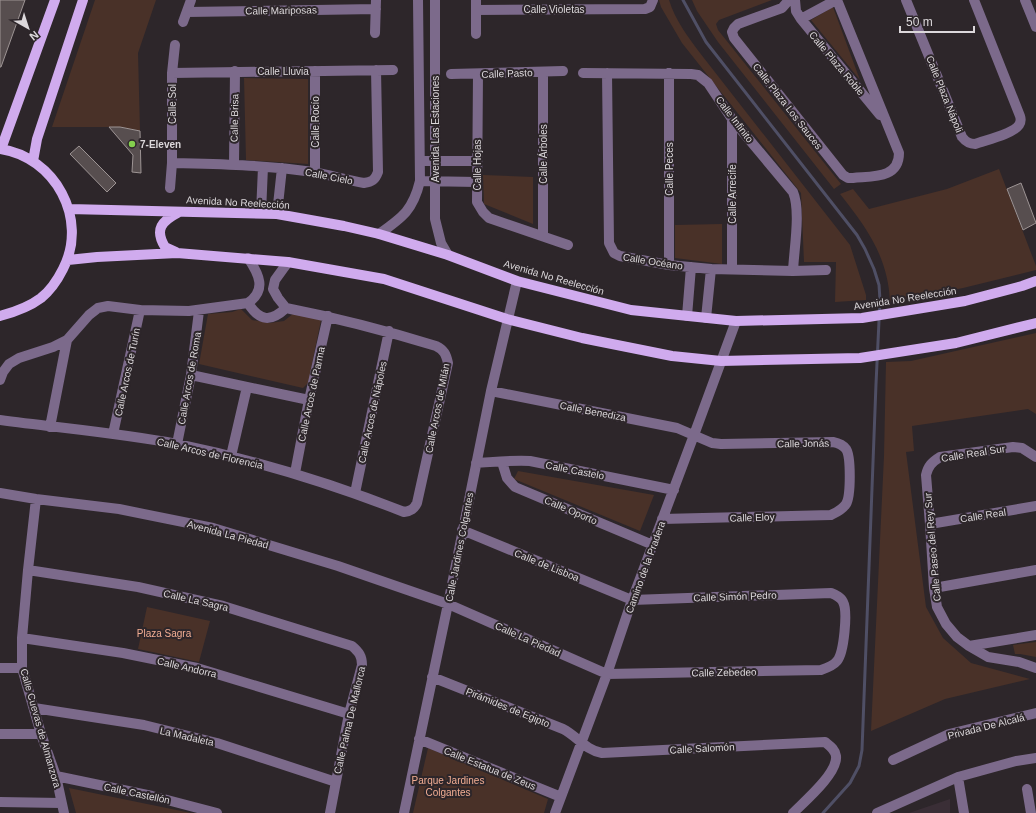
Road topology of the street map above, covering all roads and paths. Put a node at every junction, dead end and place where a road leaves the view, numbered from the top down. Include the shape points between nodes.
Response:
1 (55, 0) edge
2 (83, 0) edge
3 (191, 0) edge
4 (418, 0) edge
5 (435, 0) edge
6 (789, 0) edge
7 (795, 0) edge
8 (837, 0) edge
9 (906, 0) edge
10 (974, 0) edge
11 (1024, 0) edge
12 (653, 1) edge
13 (376, 4) edge
14 (476, 5) edge
15 (186, 12) junction
16 (801, 19) junction
17 (183, 22) dead end
18 (1036, 27) edge
19 (375, 33) dead end
20 (476, 34) dead end
21 (175, 45) dead end
22 (376, 70) junction
23 (393, 70) dead end
24 (315, 71) junction
25 (235, 72) junction
26 (543, 72) junction
27 (563, 72) dead end
28 (172, 73) junction
29 (583, 73) dead end
30 (607, 73) junction
31 (669, 73) junction
32 (451, 74) dead end
33 (478, 74) junction
34 (732, 119) junction
35 (887, 123) junction
36 (1, 149) edge
37 (33, 161) junction
38 (420, 161) junction
39 (435, 161) junction
40 (477, 161) junction
41 (172, 163) junction
42 (234, 164) junction
43 (264, 167) junction
44 (282, 168) junction
45 (314, 172) junction
46 (848, 178) joint
47 (435, 180) junction
48 (420, 181) junction
49 (477, 182) junction
50 (170, 188) dead end
51 (69, 208) junction
52 (181, 211) junction
53 (261, 213) junction
54 (277, 214) junction
55 (379, 234) junction
56 (544, 236) junction
57 (568, 244) dead end
58 (177, 253) junction
59 (448, 255) junction
60 (248, 258) junction
61 (68, 260) junction
62 (288, 262) junction
63 (669, 265) junction
64 (691, 267) junction
65 (711, 269) junction
66 (732, 269) junction
67 (826, 270) dead end
68 (793, 271) junction
69 (517, 280) junction
70 (1036, 281) edge
71 (260, 287) junction
72 (273, 289) junction
73 (248, 304) junction
74 (286, 308) junction
75 (140, 310) junction
76 (200, 311) junction
77 (0, 316) edge
78 (328, 316) junction
79 (686, 316) junction
80 (706, 318) junction
81 (507, 319) junction
82 (736, 321) junction
83 (1036, 323) edge
84 (389, 331) junction
85 (67, 340) junction
86 (721, 361) junction
87 (191, 375) junction
88 (0, 380) edge
89 (246, 387) junction
90 (491, 391) junction
91 (309, 400) junction
92 (0, 420) edge
93 (50, 427) junction
94 (113, 434) junction
95 (694, 435) junction
96 (177, 444) junction
97 (231, 456) junction
98 (1036, 457) edge
99 (502, 462) junction
100 (932, 462) joint
101 (476, 463) junction
102 (295, 473) junction
103 (674, 490) junction
104 (0, 493) edge
105 (355, 493) junction
106 (36, 499) junction
107 (1036, 506) edge
108 (414, 508) joint
109 (841, 510) joint
110 (662, 519) junction
111 (930, 524) junction
112 (462, 530) junction
113 (653, 545) junction
114 (28, 570) junction
115 (1036, 570) edge
116 (934, 588) junction
117 (632, 600) junction
118 (448, 604) junction
119 (1036, 635) edge
120 (22, 638) junction
121 (969, 646) junction
122 (358, 651) joint
123 (838, 660) joint
124 (0, 668) edge
125 (22, 668) junction
126 (1036, 668) edge
127 (607, 674) junction
128 (432, 677) junction
129 (34, 708) junction
130 (349, 714) junction
131 (1036, 714) edge
132 (0, 734) edge
133 (41, 734) junction
134 (419, 739) junction
135 (581, 743) junction
136 (1036, 758) edge
137 (893, 760) dead end
138 (56, 776) junction
139 (958, 777) junction
140 (336, 782) junction
141 (1027, 789) dead end
142 (561, 797) junction
143 (0, 802) edge
144 (61, 802) junction
145 (64, 813) edge
146 (217, 813) edge
147 (330, 813) edge
148 (404, 813) edge
149 (555, 813) edge
150 (793, 813) edge
151 (877, 813) edge
152 (964, 813) edge
153 (1031, 813) edge

1 - 36 main road
2 - 37 main road via 37,138
3 - 15 street
4 - 38 street, Avenida Las Estaciones
5 - 39 street, Avenida Las Estaciones
6 - 46 street, Calle Plaza Los Sauces via 782,8 738,24 732,32 734,38 830,159
7 - 16 street, Calle Plaza Roble via 796,11
8 - 16 street
8 - 35 street, Calle Plaza Roble
9 - 10 street, Calle Plaza Nápoli via 962,137 966,142 975,144 1013,131 1021,121
11 - 18 street
12 - 14 street, Calle Violetas via 645,9
13 - 15 street, Calle Mariposas
13 - 19 street
14 - 20 street
15 - 17 street
16 - 35 street, Calle Plaza Roble
21 - 28 street, Calle Sol
22 - 23 street, Calle Lluvia
22 - 24 street, Calle Lluvia
22 - 45 street, Calle Cielo via 376,178 364,183
24 - 25 street, Calle Lluvia
24 - 45 street, Calle Rocío
25 - 28 street, Calle Lluvia
25 - 42 street, Calle Brisa
26 - 27 street, Calle Pasto
26 - 33 street, Calle Pasto
26 - 56 street, Calle Árboles
28 - 41 street, Calle Sol
29 - 30 street, Calle Infinito
30 - 31 street, Calle Infinito
30 - 63 street, Calle Océano via 609,243 614,253 620,256
31 - 34 street, Calle Infinito via 698,75 703,78
31 - 63 street, Calle Peces
32 - 33 street, Calle Pasto
33 - 40 street, Calle Hojas
34 - 66 street, Calle Arrecife
34 - 68 street, Calle Infinito via 787,183 796,199
35 - 46 street, Calle Plaza Roble via 899,153 899,162 894,170 886,174
36 - 37 main road
37 - 51 main road via 49,174 61,190
38 - 39 street
38 - 48 street, Avenida Las Estaciones
39 - 40 street
39 - 47 street, Avenida Las Estaciones
40 - 49 street, Calle Hojas
41 - 42 street, Calle Cielo
41 - 50 street, Calle Sol
42 - 43 street, Calle Cielo
43 - 44 street, Calle Cielo
43 - 53 street
44 - 45 street, Calle Cielo
44 - 54 street
47 - 48 street
47 - 49 street
47 - 59 street, Avenida Las Estaciones via 435,219
48 - 55 street, Avenida Las Estaciones via 410,208 400,219
49 - 56 street, Calle Hojas via 477,202 489,218
51 - 52 main road, Avenida No Reelección
51 - 61 main road via 72,243
52 - 53 main road, Avenida No Reelección
52 - 58 main road via 164,223 159,236 165,247
53 - 54 main road, Avenida No Reelección
54 - 55 main road, Avenida No Reelección
55 - 59 main road, Avenida No Reelección
56 - 57 street, Calle Hojas
58 - 60 main road
58 - 61 main road
59 - 69 main road, Avenida No Reelección
60 - 62 main road
60 - 71 street via 258,274
61 - 77 main road via 57,281 42,297 22,310
62 - 72 street via 275,280
62 - 81 main road via 384,279
63 - 64 street, Calle Océano
64 - 65 street, Calle Océano
64 - 79 street
65 - 66 street, Calle Océano
65 - 80 street
66 - 68 street, Calle Océano
67 - 68 street, Calle Océano
69 - 79 main road, Avenida No Reelección via 631,310
69 - 81 street, Calle Jardines Colgantes
70 - 82 main road, Avenida No Reelección via 965,301 862,318
71 - 72 street
71 - 73 street via 257,295
72 - 74 street
73 - 74 street via 261,318 271,318
73 - 76 street
74 - 78 street, Calle Arcos de Milán
75 - 76 street
75 - 85 street via 108,306 98,308
75 - 94 street, Calle Arcos de Turín
76 - 87 street, Calle Arcos de Roma
78 - 84 street, Calle Arcos de Milán
78 - 91 street, Calle Arcos de Parma
79 - 80 main road, Avenida No Reelección
80 - 82 main road, Avenida No Reelección
81 - 86 main road via 582,338 672,356
81 - 90 street, Calle Jardines Colgantes
82 - 86 street, Camino de la Pradera
83 - 86 main road via 956,343 860,358
84 - 105 street, Calle Arcos de Nápoles
84 - 108 street, Calle Arcos de Milán via 443,349 448,363
85 - 88 street via 19,358 9,364
85 - 93 street
86 - 95 street, Camino de la Pradera
87 - 89 street
87 - 96 street, Calle Arcos de Roma
89 - 91 street
89 - 97 street
90 - 95 street, Calle Benediza via 671,426
90 - 101 street, Calle Jardines Colgantes
91 - 102 street, Calle Arcos de Parma
92 - 93 street, Calle Arcos de Florencia
93 - 94 street, Calle Arcos de Florencia
94 - 96 street, Calle Arcos de Florencia
95 - 103 street, Camino de la Pradera
95 - 109 street, Calle Jonás via 721,444 840,444 846,449 849,457 849,495
96 - 97 street, Calle Arcos de Florencia
97 - 102 street, Calle Arcos de Florencia
98 - 100 street, Calle Real Sur via 1022,448 1013,447 940,457
99 - 101 street, Calle Castelo
99 - 103 street, Calle Castelo via 530,461
99 - 113 street, Calle Oporto via 507,478 516,486
100 - 111 street, Calle Paseo del Rey Sur via 926,475
101 - 112 street, Calle Jardines Colgantes
102 - 105 street, Calle Arcos de Florencia
103 - 110 street, Camino de la Pradera
104 - 106 street, Avenida La Piedad
105 - 108 street, Calle Arcos de Florencia via 404,512
106 - 114 street, Calle Cuevas de Almanzora
106 - 118 street, Avenida La Piedad via 119,509 213,528 338,566
107 - 111 street, Calle Real
109 - 110 street, Calle Eloy via 831,514
110 - 113 street, Camino de la Pradera
111 - 116 street, Calle Paseo del Rey Sur
112 - 117 street, Calle de Lisboa
112 - 118 street, Calle Jardines Colgantes
113 - 117 street, Camino de la Pradera
114 - 120 street, Calle Cuevas de Almanzora
114 - 122 street, Calle La Sagra via 138,587 223,606 352,646
115 - 116 street
116 - 121 street, Calle Paseo del Rey Sur via 937,607 946,624
117 - 123 street, Calle Simón Pedro via 831,593 843,601 846,610 842,651
117 - 127 street, Camino de la Pradera
118 - 127 street, Calle La Piedad
118 - 128 street, Calle Jardines Colgantes
119 - 121 street
120 - 125 street, Calle Cuevas de Almanzora
120 - 130 street, Calle Andorra via 123,653 198,668
121 - 126 street, Calle Paseo del Rey Sur via 988,657 1019,662
122 - 130 street, Calle Palma De Mallorca via 362,657 362,665
123 - 127 street, Calle Zebedeo via 831,667 821,670
124 - 125 street
125 - 129 street, Calle Cuevas de Almanzora
127 - 135 street, Camino de la Pradera
128 - 134 street, Calle Jardines Colgantes
128 - 135 street, Pirámides de Egipto via 563,729
129 - 133 street, Calle Cuevas de Almanzora
129 - 140 street, La Madaleta via 144,725 217,743
130 - 140 street, Calle Palma De Mallorca
131 - 137 street, Privada De Alcalá via 949,734
132 - 133 street
133 - 138 street, Calle Cuevas de Almanzora
134 - 142 street, Calle Estatua de Zeus
134 - 148 street, Calle Jardines Colgantes
135 - 142 street, Camino de la Pradera
135 - 150 street, Calle Salomón via 594,752 602,753 825,742 834,748 834,766
136 - 139 street
138 - 144 street, Calle Cuevas de Almanzora
138 - 146 street, Calle Castellón via 152,796
139 - 151 street
139 - 152 street
140 - 147 street, Calle Palma De Mallorca
141 - 153 street
142 - 149 street, Camino de la Pradera
143 - 144 street
144 - 145 street, Calle Cuevas de Almanzora

